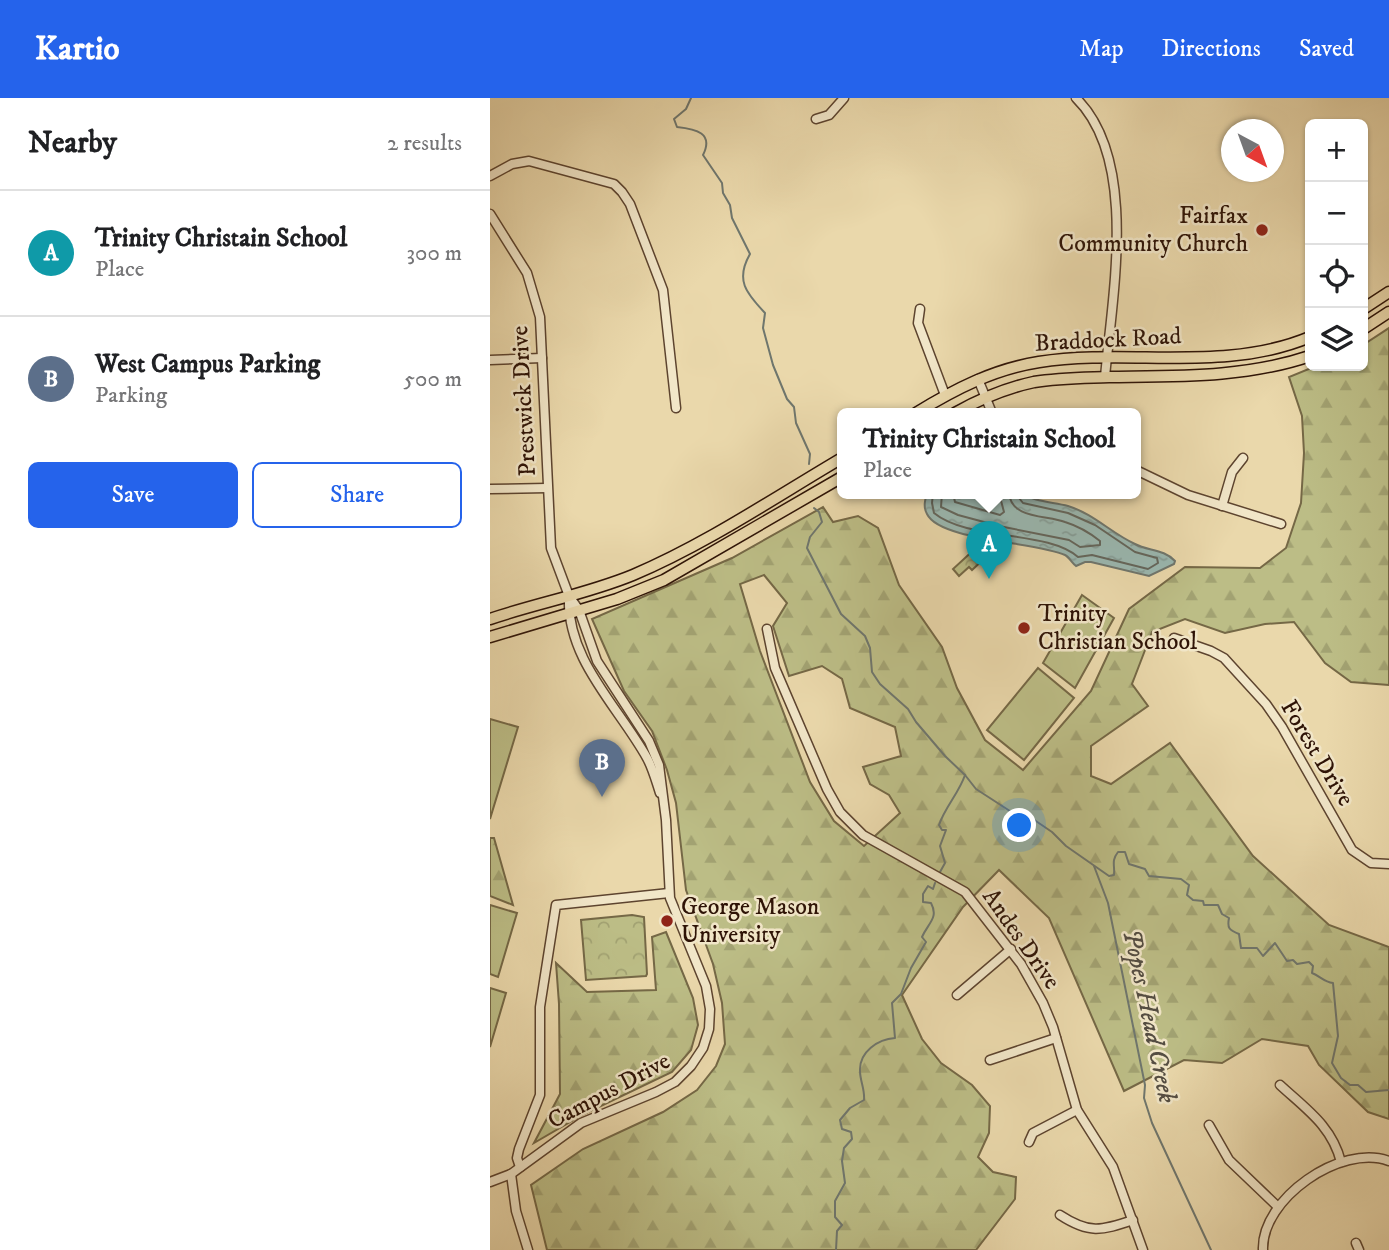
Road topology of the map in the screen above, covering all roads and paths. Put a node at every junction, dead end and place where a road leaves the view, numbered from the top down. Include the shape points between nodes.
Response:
1 (844, 98) edge
2 (1076, 98) edge
3 (816, 119) dead end
4 (490, 176) edge
5 (490, 214) edge
6 (1389, 292) edge
7 (1365, 308) edge
8 (920, 309) dead end
9 (1389, 312) edge
10 (1368, 326) edge
11 (1305, 339) edge
12 (1107, 357) junction
13 (1305, 357) edge
14 (542, 358) junction
15 (490, 360) edge
16 (1105, 377) junction
17 (978, 379) junction
18 (945, 396) junction
19 (985, 398) junction
20 (676, 408) dead end
21 (925, 408) edge
22 (965, 408) edge
23 (990, 408) edge
24 (1243, 458) dead end
25 (837, 461) edge
26 (1141, 472) edge
27 (837, 480) edge
28 (547, 488) junction
29 (490, 489) edge
30 (1222, 506) junction
31 (1281, 524) dead end
32 (569, 596) junction
33 (573, 612) junction
34 (490, 620) edge
35 (767, 629) dead end
36 (490, 637) edge
37 (1174, 638) dead end
38 (1389, 864) edge
39 (669, 892) junction
40 (1010, 949) junction
41 (957, 995) dead end
42 (1056, 1038) junction
43 (990, 1060) dead end
44 (1280, 1084) dead end
45 (1077, 1110) junction
46 (1209, 1125) dead end
47 (1029, 1142) dead end
48 (1389, 1161) edge
49 (1341, 1162) junction
50 (520, 1167) junction
51 (511, 1174) junction
52 (490, 1182) edge
53 (1278, 1207) junction
54 (1060, 1215) dead end
55 (1133, 1220) junction
56 (528, 1250) edge
57 (1143, 1250) edge
58 (1263, 1250) edge

1 - 3 street via 829,115
2 - 12 street via 1100,131 1113,185 1116,250
4 - 20 street via 512,164 535,162 614,184 622,191 663,290
5 - 14 street, Prestwick Drive via 531,285 540,317
6 - 7 main road
8 - 18 street via 918,323
9 - 10 main road
11 - 12 main road, Braddock Road via 1230,356
12 - 16 street
12 - 17 main road, Braddock Road via 1039,362
13 - 16 main road, Braddock Road via 1234,373
14 - 15 street
14 - 28 street, Prestwick Drive
16 - 19 main road, Braddock Road via 1034,382
17 - 18 main road, Braddock Road
17 - 19 street
18 - 21 main road, Braddock Road
19 - 22 main road, Braddock Road
19 - 23 street
24 - 30 street via 1232,472
25 - 32 main road via 673,557
26 - 30 street
27 - 33 main road via 664,580
28 - 29 street
28 - 32 street, Prestwick Drive via 551,548
30 - 31 street
32 - 33 street, Campus Drive
32 - 34 main road
33 - 36 main road
33 - 39 street, Campus Drive via 586,662 647,758 664,804
35 - 40 street, Andes Drive via 775,668 840,812 863,835 965,892
37 - 38 street, Forest Drive via 1217,654 1230,665 1281,725 1352,850 1371,863
39 - 50 street via 556,905 540,1007 540,1094 517,1158
39 - 50 street, Campus Drive via 709,998 709,1029 698,1058 666,1088 581,1123
40 - 41 street
40 - 42 street, Andes Drive via 1031,980
42 - 43 street
42 - 45 street, Andes Drive
44 - 49 street via 1329,1132
45 - 47 street via 1033,1133
45 - 55 street, Andes Drive via 1113,1167
46 - 53 street via 1229,1160
48 - 49 street via 1368,1157
49 - 53 street via 1313,1175
50 - 51 street, Campus Drive
51 - 52 street, Campus Drive
51 - 56 street
53 - 58 street via 1266,1229
54 - 55 street via 1091,1230
55 - 57 street, Andes Drive

